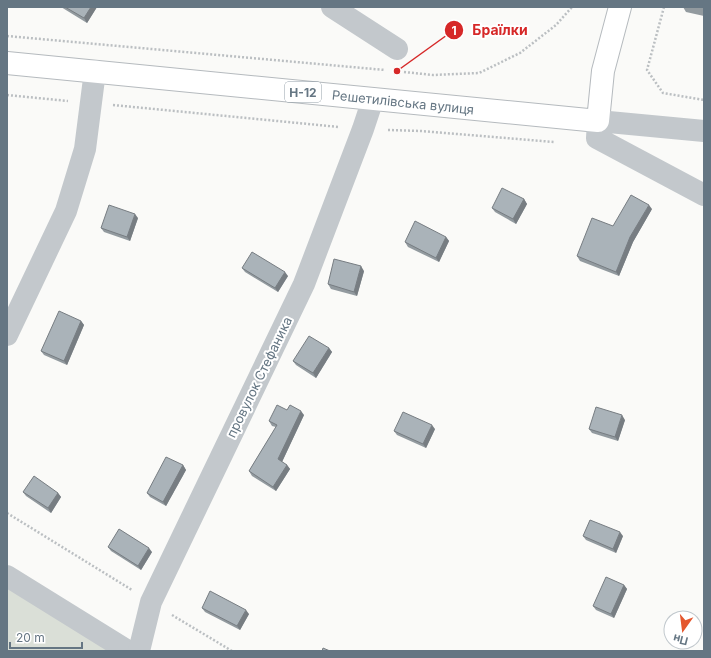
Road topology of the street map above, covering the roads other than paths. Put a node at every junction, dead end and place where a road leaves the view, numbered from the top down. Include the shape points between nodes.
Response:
1 (332, 7) edge
2 (620, 7) edge
3 (397, 49) dead end
4 (7, 63) edge
5 (95, 71) junction
6 (372, 99) junction
7 (598, 121) junction
8 (704, 130) edge
9 (704, 195) edge
10 (7, 335) edge
11 (7, 576) edge
12 (128, 651) edge
13 (139, 651) edge

1 - 3 street
2 - 7 main road via 603,71
4 - 5 main road, Решетилівська вулиця / Н-12
5 - 6 main road, Решетилівська вулиця / Н-12
5 - 10 street via 85,150 66,211
6 - 7 main road, Решетилівська вулиця / Н-12
6 - 13 street, провулок Стефаника via 304,284 151,602
7 - 8 street, Решетилівська вулиця
7 - 9 street via 597,138
11 - 12 street

